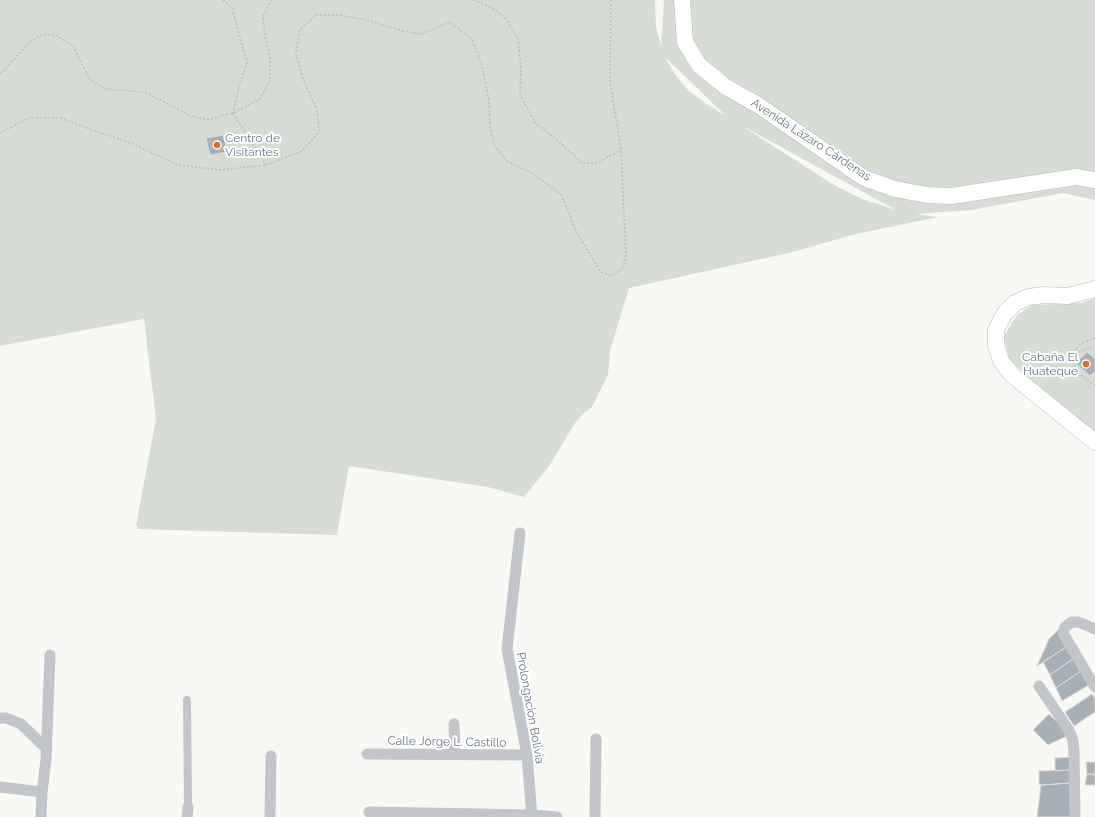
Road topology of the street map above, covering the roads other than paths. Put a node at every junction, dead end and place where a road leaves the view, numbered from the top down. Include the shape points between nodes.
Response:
1 (682, 0) edge
2 (1095, 180) edge
3 (1095, 289) edge
4 (1095, 442) edge
5 (520, 533) dead end
6 (1095, 630) edge
7 (50, 655) dead end
8 (1039, 686) dead end
9 (1095, 687) edge
10 (187, 700) dead end
11 (0, 718) edge
12 (454, 724) dead end
13 (596, 739) dead end
14 (47, 749) junction
15 (367, 754) dead end
16 (455, 755) junction
17 (527, 755) junction
18 (271, 756) dead end
19 (0, 787) edge
20 (42, 792) junction
21 (188, 812) edge
22 (370, 812) dead end
23 (532, 816) edge
24 (41, 817) edge
25 (270, 817) edge
26 (557, 817) edge
27 (595, 817) edge
28 (1075, 817) edge

1 - 2 main road, Avenida Lázaro Cárdenas via 684,42 699,65 726,87 758,105 864,178 895,189 951,196 1076,177
3 - 4 main road via 1068,296 1028,296 1015,303 1004,314 996,330 996,345 1001,361 1012,375
5 - 17 street, Prolongación Bolivia via 507,649
6 - 9 street via 1072,622 1063,633
7 - 14 street
8 - 28 street via 1073,740
10 - 21 street
11 - 14 street via 21,724
12 - 16 street
13 - 27 street
14 - 20 street
15 - 16 street, Calle Jorge L. Castillo
16 - 17 street, Calle Jorge L. Castillo
17 - 23 street, Prolongación Bolivia
18 - 25 street
19 - 20 street
20 - 24 street
22 - 23 street
23 - 26 street

